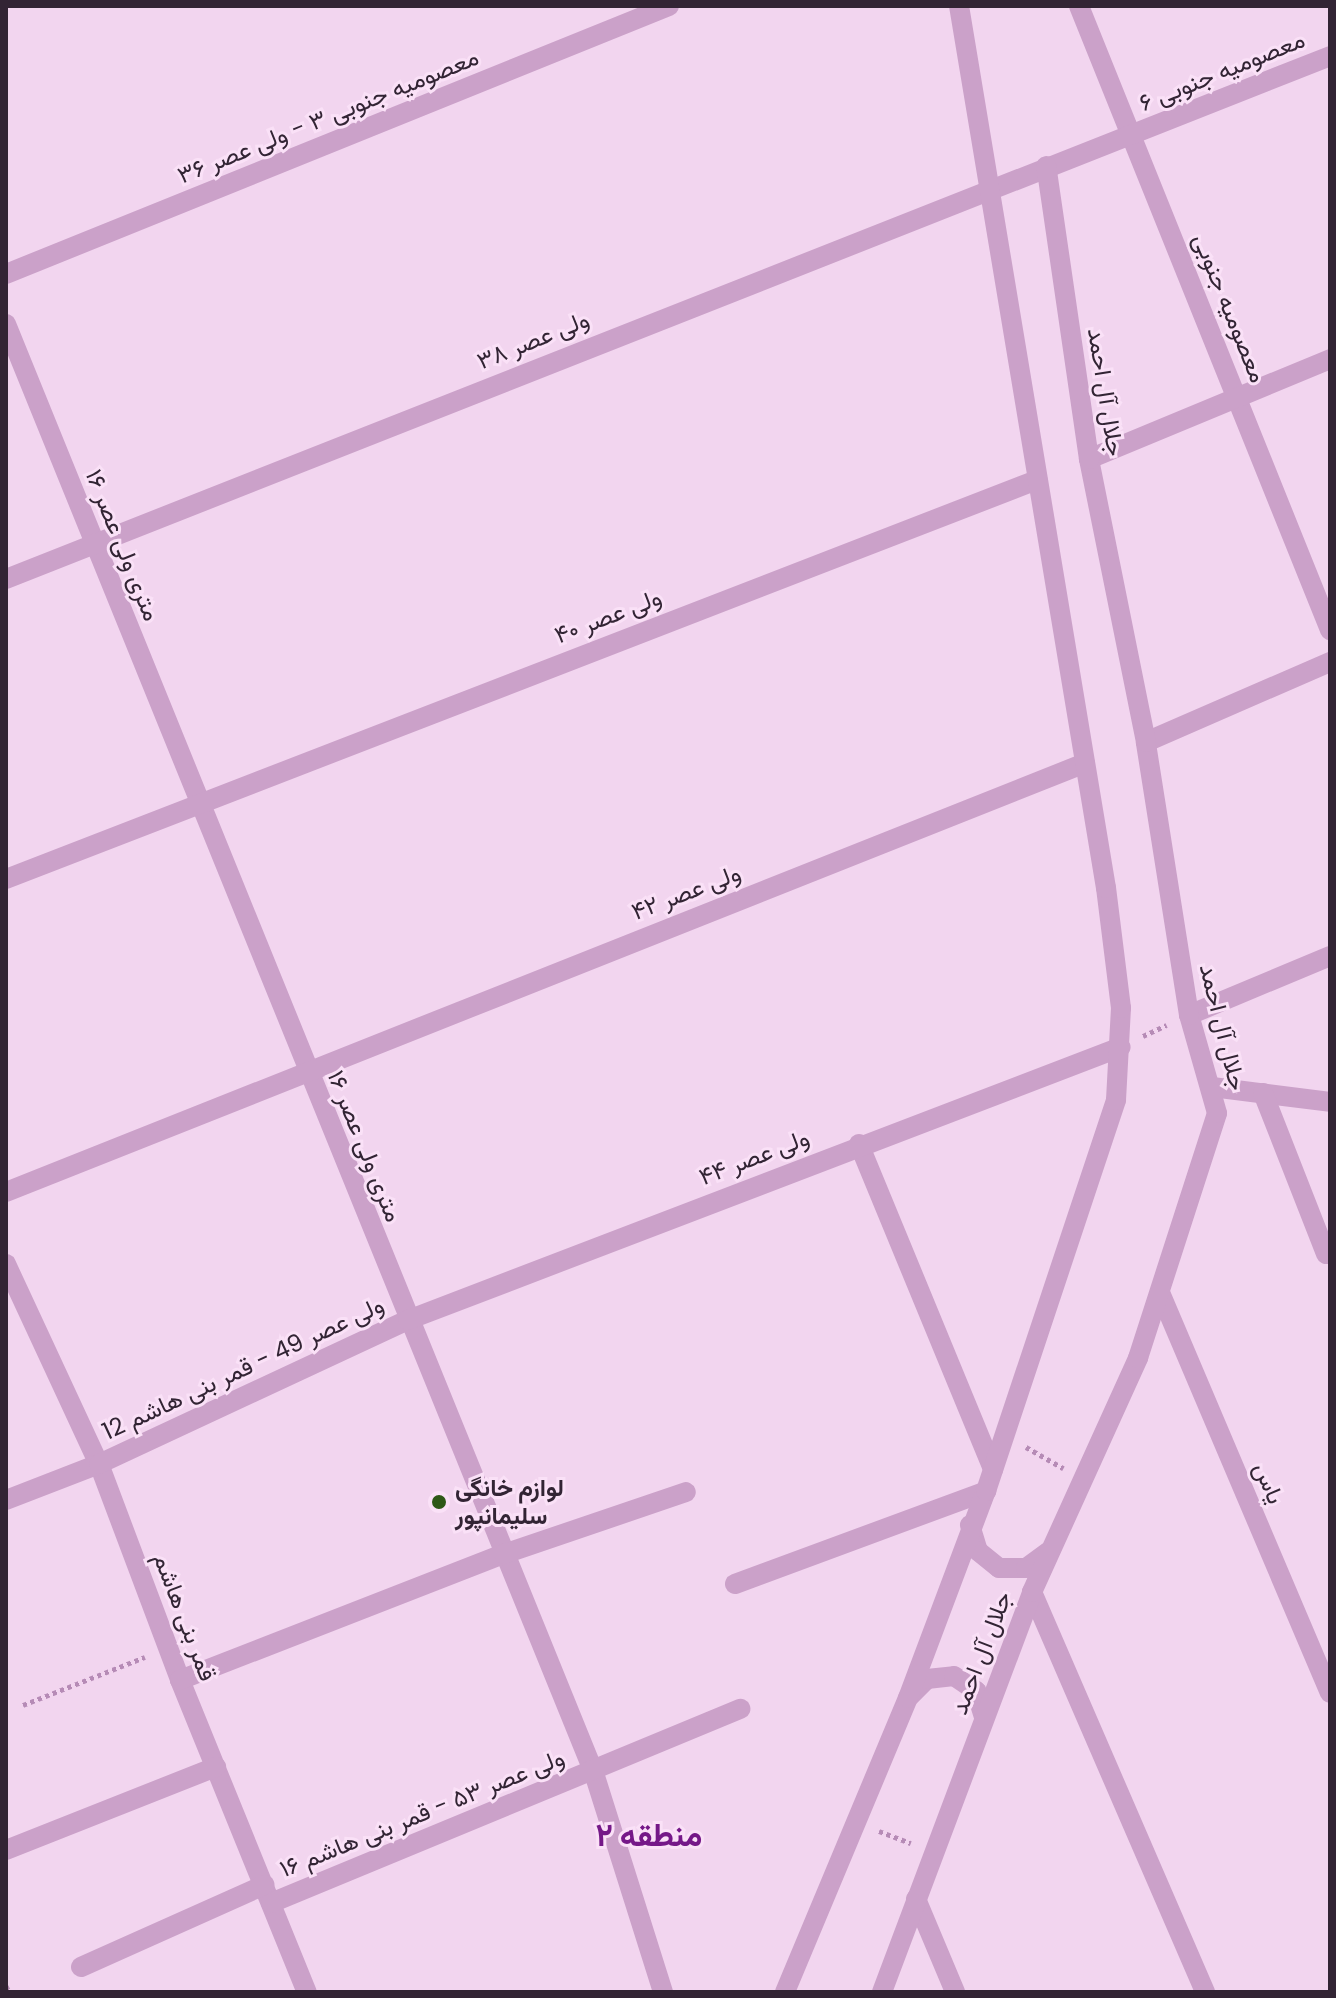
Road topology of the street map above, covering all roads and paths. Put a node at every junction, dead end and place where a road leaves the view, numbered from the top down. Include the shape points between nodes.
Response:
1 (669, 6) edge
2 (959, 6) edge
3 (1079, 6) edge
4 (1330, 56) edge
5 (1133, 135) junction
6 (1046, 166) junction
7 (992, 186) junction
8 (6, 274) edge
9 (6, 324) edge
10 (1330, 359) edge
11 (1237, 396) junction
12 (1089, 459) junction
13 (1037, 480) junction
14 (94, 542) junction
15 (6, 579) edge
16 (1330, 630) edge
17 (1330, 662) edge
18 (1146, 742) junction
19 (1085, 763) junction
20 (198, 800) junction
21 (6, 879) edge
22 (1330, 956) edge
23 (1189, 1015) junction
24 (1121, 1047) junction
25 (306, 1070) junction
26 (1212, 1087) junction
27 (1263, 1093) junction
28 (1330, 1102) edge
29 (859, 1144) junction
30 (6, 1192) edge
31 (1326, 1254) dead end
32 (6, 1264) edge
33 (1161, 1295) junction
34 (408, 1320) junction
35 (1004, 1435) junction
36 (99, 1464) junction
37 (993, 1469) junction
38 (1083, 1478) junction
39 (986, 1491) junction
40 (686, 1492) dead end
41 (6, 1500) edge
42 (970, 1525) junction
43 (1049, 1552) junction
44 (504, 1554) junction
45 (735, 1584) dead end
46 (1032, 1592) junction
47 (168, 1647) junction
48 (180, 1680) junction
49 (1330, 1693) edge
50 (908, 1698) junction
51 (23, 1705) dead end
52 (740, 1709) dead end
53 (984, 1717) junction
54 (216, 1767) junction
55 (593, 1770) junction
56 (856, 1822) junction
57 (6, 1850) edge
58 (934, 1852) junction
59 (268, 1894) junction
60 (916, 1899) junction
61 (81, 1967) dead end
62 (6, 1986) edge
63 (9, 1992) edge
64 (307, 1992) edge
65 (663, 1992) edge
66 (785, 1992) edge
67 (882, 1992) edge
68 (955, 1992) edge
69 (1205, 1992) edge

1 - 8 street, معصومیه جنوبی ۳ - ولی عصر ۳۶
2 - 7 street
3 - 5 street, معصومیه جنوبی
4 - 5 street, معصومیه جنوبی ۶
5 - 6 street, معصومیه جنوبی ۶
5 - 11 street, معصومیه جنوبی
6 - 7 street, ولی عصر ۳۸
6 - 12 street, جلال آل احمد
7 - 13 street
7 - 14 street, ولی عصر ۳۸
9 - 14 street, ۱۶ متری ولی عصر
10 - 11 street
11 - 12 street
11 - 16 street, معصومیه جنوبی
12 - 18 street, جلال آل احمد
13 - 19 street
13 - 20 street, ولی عصر ۴۰
14 - 15 street, ولی عصر ۳۸
14 - 20 street, ۱۶ متری ولی عصر
17 - 18 street
18 - 23 street, جلال آل احمد
19 - 24 street via 1106,888
19 - 25 street, ولی عصر ۴۲
20 - 21 street, ولی عصر ۴۰
20 - 25 street, ۱۶ متری ولی عصر
22 - 23 street
23 - 24 path
23 - 26 street, جلال آل احمد
24 - 29 street, ولی عصر ۴۴
24 - 35 street via 1116,1100 1103,1152
25 - 30 street, ولی عصر ۴۲
25 - 34 street, ۱۶ متری ولی عصر
26 - 27 street
26 - 33 street, جلال آل احمد via 1217,1113
27 - 28 street
27 - 31 street
29 - 34 street, ولی عصر ۴۴
29 - 37 street
32 - 36 street, قمر بنی هاشم
33 - 38 street, جلال آل احمد
33 - 49 street, یاس
34 - 36 street, ولی عصر 49 - قمر بنی هاشم 12
34 - 44 street, ۱۶ متری ولی عصر
35 - 37 street
35 - 38 path
36 - 41 street, ولی عصر 49 - قمر بنی هاشم 12
36 - 47 street, قمر بنی هاشم
37 - 39 street
38 - 43 street, جلال آل احمد
39 - 42 street
39 - 45 street
40 - 44 street
42 - 43 street via 978,1551 999,1568 1026,1568
42 - 50 street
43 - 46 street, جلال آل احمد
44 - 48 street
44 - 55 street, ۱۶ متری ولی عصر
46 - 53 street, جلال آل احمد
46 - 69 street
47 - 48 street, قمر بنی هاشم
47 - 51 path
48 - 54 street, قمر بنی هاشم
50 - 53 street via 927,1679 954,1676 976,1691
50 - 56 street
52 - 55 street, ولی عصر ۵۳ - قمر بنی هاشم ۱۶
53 - 58 street, جلال آل احمد
54 - 57 street
54 - 59 street, قمر بنی هاشم
55 - 59 street, ولی عصر ۵۳ - قمر بنی هاشم ۱۶
55 - 65 street, ۱۶ متری ولی عصر
56 - 58 path
56 - 66 street
58 - 60 street, جلال آل احمد
59 - 61 street, ولی عصر ۵۳ - قمر بنی هاشم ۱۶
59 - 64 street, قمر بنی هاشم
60 - 67 street, جلال آل احمد
60 - 68 street
62 - 63 path

